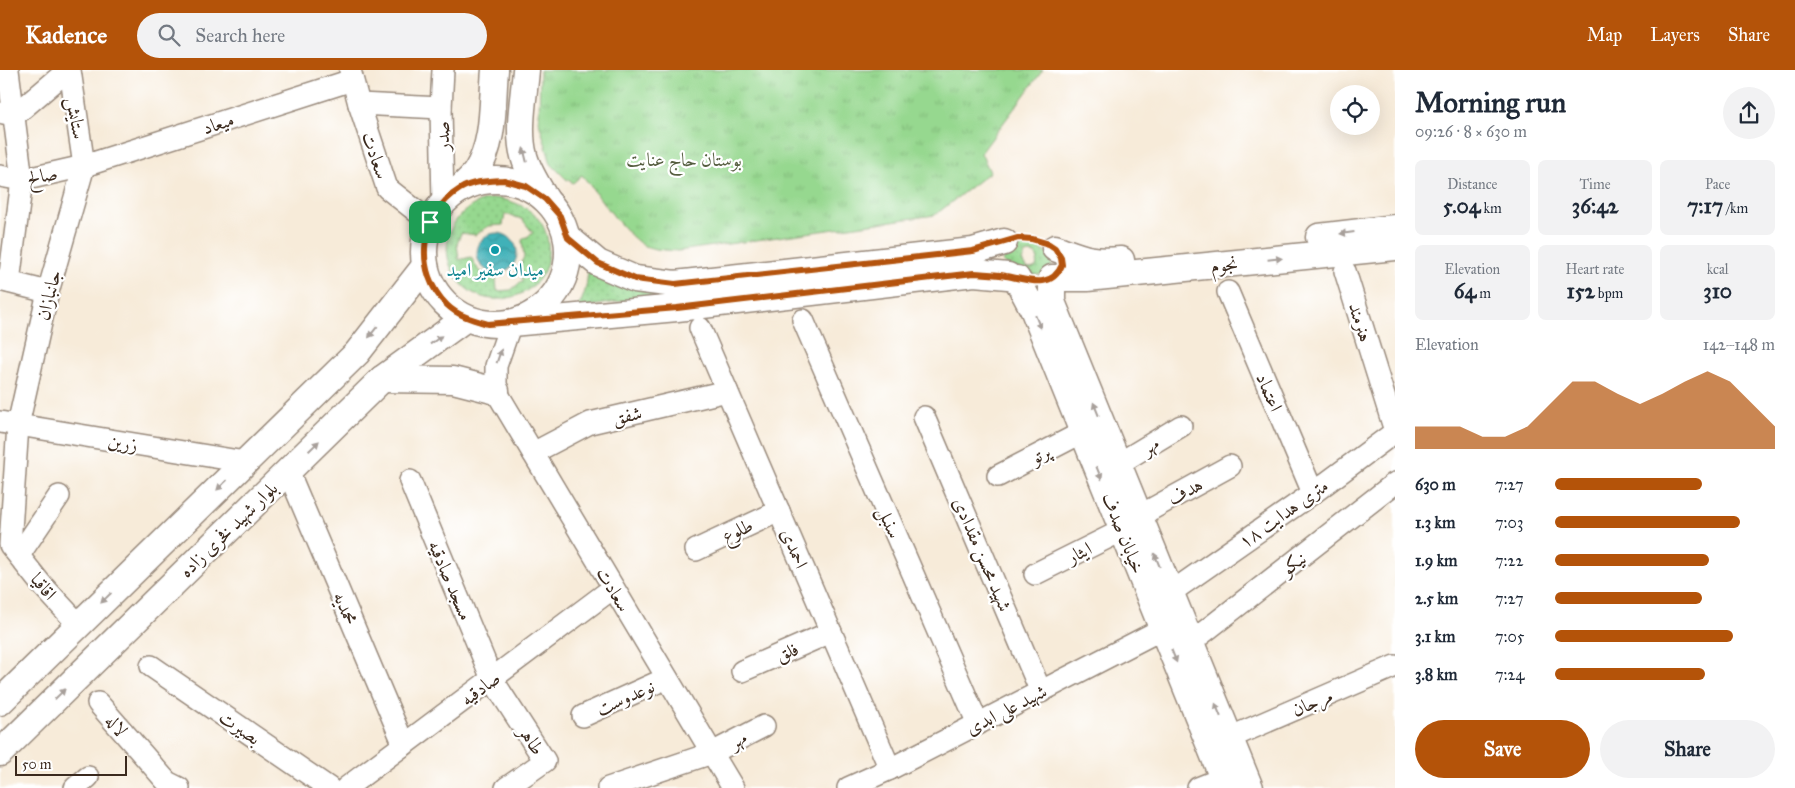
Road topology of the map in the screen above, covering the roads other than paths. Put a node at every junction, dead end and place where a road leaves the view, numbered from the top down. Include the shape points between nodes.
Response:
1 (8, 70) edge
2 (69, 70) edge
3 (442, 70) edge
4 (495, 70) edge
5 (526, 70) edge
6 (351, 75) edge
7 (359, 104) junction
8 (441, 108) junction
9 (7, 114) edge
10 (84, 166) junction
11 (0, 176) edge
12 (22, 180) junction
13 (545, 199) junction
14 (444, 205) junction
15 (1395, 228) edge
16 (568, 238) junction
17 (1029, 242) junction
18 (1395, 247) edge
19 (425, 266) junction
20 (1345, 271) dead end
21 (1012, 277) junction
22 (1052, 278) junction
23 (4, 281) edge
24 (48, 292) junction
25 (1228, 292) dead end
26 (466, 318) junction
27 (803, 320) dead end
28 (511, 323) junction
29 (700, 328) dead end
30 (382, 379) junction
31 (496, 391) junction
32 (727, 391) junction
33 (924, 417) dead end
34 (9, 424) edge
35 (1181, 426) dead end
36 (1083, 432) junction
37 (1395, 432) edge
38 (533, 453) junction
39 (245, 462) junction
40 (1118, 464) junction
41 (1230, 466) dead end
42 (288, 471) junction
43 (998, 476) dead end
44 (410, 481) dead end
45 (1395, 484) edge
46 (1312, 493) junction
47 (59, 496) dead end
48 (779, 511) junction
49 (1131, 523) junction
50 (696, 550) dead end
51 (19, 556) junction
52 (1035, 574) dead end
53 (613, 588) junction
54 (1170, 593) junction
55 (78, 625) junction
56 (1162, 629) junction
57 (831, 632) junction
58 (1190, 643) junction
59 (151, 666) dead end
60 (1395, 666) edge
61 (742, 671) dead end
62 (667, 678) junction
63 (492, 679) junction
64 (1041, 692) junction
65 (3, 699) edge
66 (98, 702) dead end
67 (582, 716) dead end
68 (31, 722) junction
69 (978, 724) junction
70 (764, 726) dead end
71 (1229, 738) junction
72 (404, 744) junction
73 (712, 752) junction
74 (0, 753) edge
75 (890, 769) junction
76 (1225, 783) edge
77 (169, 786) edge
78 (329, 788) edge
79 (346, 788) edge
80 (506, 788) edge
81 (608, 788) edge
82 (733, 788) edge
83 (848, 788) edge
84 (1198, 788) edge
85 (1250, 788) edge

1 - 9 street
2 - 9 street
2 - 10 street, ستایش
3 - 8 street, صدر
4 - 14 main road via 486,152 476,172
13 -> 5 main road via 524,156 521,133
6 - 7 street, سعادت
6 - 10 street, میعاد
7 - 8 street
7 - 14 street, سعادت via 387,188
8 - 14 street, صدر
9 - 12 street
10 - 12 street, صالح
10 - 24 street, جانبازان
11 - 12 street, صالح
12 - 23 street
13 - 14 main road via 526,186 504,180 482,181
13 - 16 main road via 560,216
14 - 19 main road via 424,244
15 -> 17 main road, نجوم via 1097,262
16 - 17 main road via 598,263 635,279 675,284
16 - 28 main road via 569,260 563,282 550,301 532,315
17 - 21 main road, خیابان صدف via 997,250 995,258 1000,269
17 - 22 main road via 1061,258 1062,265
22 -> 18 main road, نجوم via 1086,278
19 - 26 main road via 433,288 447,306
19 -> 39 main road, بلوار شهید فخری زاده via 357,353
20 - 37 street, هنرمند
21 - 22 main road, نجوم via 1034,282
21 - 28 main road via 974,273 677,308
21 -> 36 main road, خیابان صدف via 1034,311
40 -> 22 main road, خیابان صدف via 1052,302
23 - 24 street
24 - 34 street, جانبازان
25 - 46 street, اعتماد
26 - 28 main road via 488,324
30 -> 26 main road, بلوار شهید فخری زاده
27 - 69 street, سنبل
31 -> 28 street via 496,366
29 - 32 street, احمدی
30 - 31 main road via 453,380
42 -> 30 main road, بلوار شهید فخری زاده
31 - 38 street, سعادت
32 - 38 street, شفق via 590,423
32 - 48 street, احمدی
33 - 64 street, شهید محسن مقدادی
34 - 39 street, زرین
34 - 51 street, اقاقیا via 10,544
35 - 40 street, مهر
36 - 43 street, پرتو
36 -> 49 main road, خیابان صدف
37 - 46 street, ۱۸ متری هدایت
38 - 53 street, سعادت
39 -> 55 main road, بلوار شهید فخری زاده
40 - 49 main road, خیابان صدف
41 - 49 street, هدف
68 -> 42 main road, بلوار شهید فخری زاده
42 - 72 street, محمدیه
44 - 63 street, مسجد صادقیه
45 - 58 street, نیکو
46 - 54 street, ۱۸ متری هدایت
47 - 51 street
48 - 50 street, طلوع
48 - 57 street, احمدی
49 - 52 street, ایثار
54 -> 49 main road, خیابان صدف
49 - 56 main road, خیابان صدف
51 - 55 street, اقاقیا
53 - 62 street, سعادت
53 - 63 street, صادقیه
54 - 58 main road, خیابان صدف
55 - 65 main road, بلوار شهید فخری زاده
56 - 64 street, شهید علی ابدی
56 -> 76 main road, خیابان صدف
57 - 61 street, فلق
57 - 75 street, احمدی
71 -> 58 main road, خیابان صدف
59 - 78 street, بصیرت
60 - 71 street, مرجان
62 - 67 street, نوعدوست
62 - 73 street, سعادت
63 - 72 street, صادقیه
63 - 80 street, طاهر via 546,761
64 - 69 street, شهید علی ابدی
65 - 68 main road
66 - 77 street, لاله
68 - 74 main road, بلوار شهید فخری زاده
69 - 75 street, شهید علی ابدی
70 - 73 street, مهر
71 - 85 main road, خیابان صدف
72 - 79 street, صادقیه
73 - 81 street, مهر
73 - 82 street, سعادت
75 - 83 street, شهید علی ابدی
76 - 84 street

